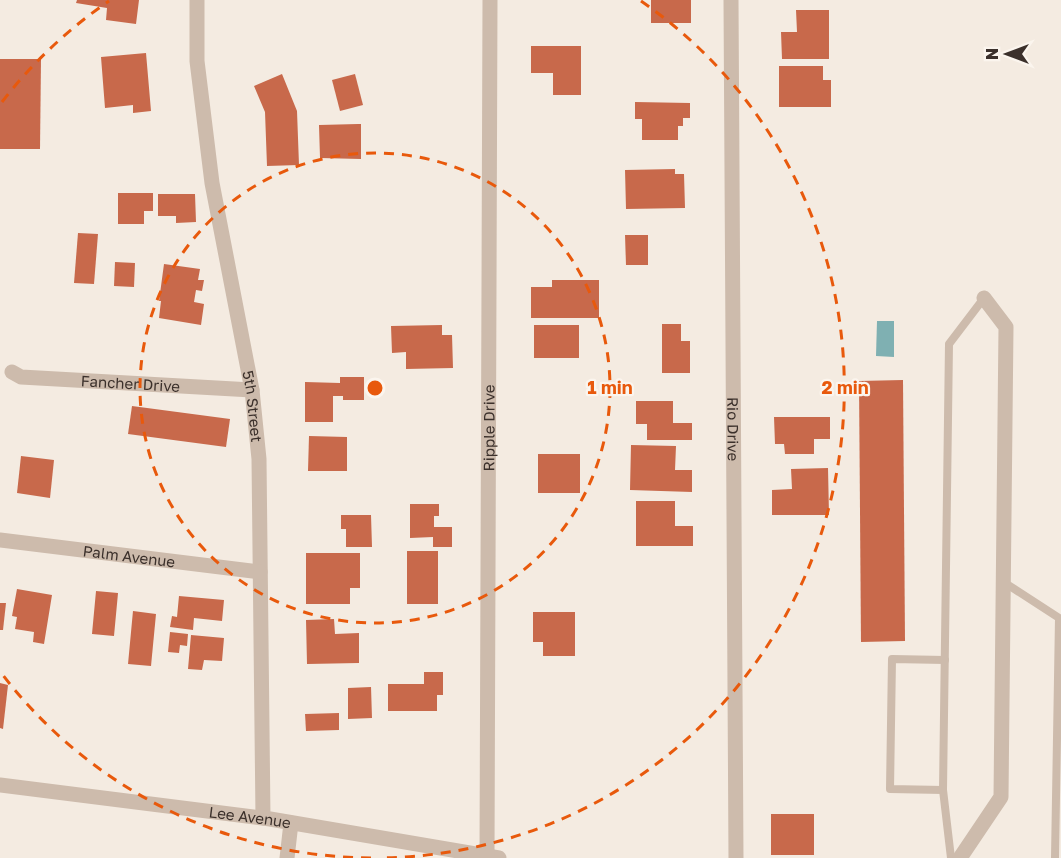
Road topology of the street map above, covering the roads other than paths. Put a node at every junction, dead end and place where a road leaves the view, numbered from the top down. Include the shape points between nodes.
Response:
1 (197, 0) edge
2 (490, 0) edge
3 (731, 0) edge
4 (984, 298) joint
5 (12, 372) dead end
6 (252, 390) junction
7 (0, 540) edge
8 (260, 572) junction
9 (1002, 581) junction
10 (945, 660) junction
11 (0, 785) edge
12 (943, 790) junction
13 (263, 818) junction
14 (291, 823) junction
15 (493, 857) edge
16 (287, 858) edge
17 (736, 858) edge
18 (951, 858) edge
19 (960, 858) edge
20 (1055, 858) edge

1 - 6 street, 5th Street via 197,61 212,183
2 - 15 street, Ripple Drive
3 - 17 street, Rio Drive
4 - 9 street via 1006,327
4 - 10 lane via 949,344
5 - 6 street, Fancher Drive via 21,377
6 - 8 street, 5th Street via 259,459
7 - 8 street, Palm Avenue
8 - 13 street, 5th Street
9 - 19 street via 1001,797
9 - 20 lane via 1059,618
10 - 12 lane
10 - 12 lane via 892,659 890,789
11 - 13 street, Lee Avenue
12 - 18 lane
13 - 14 street, Lee Avenue
14 - 15 street, Lee Avenue
14 - 16 street

